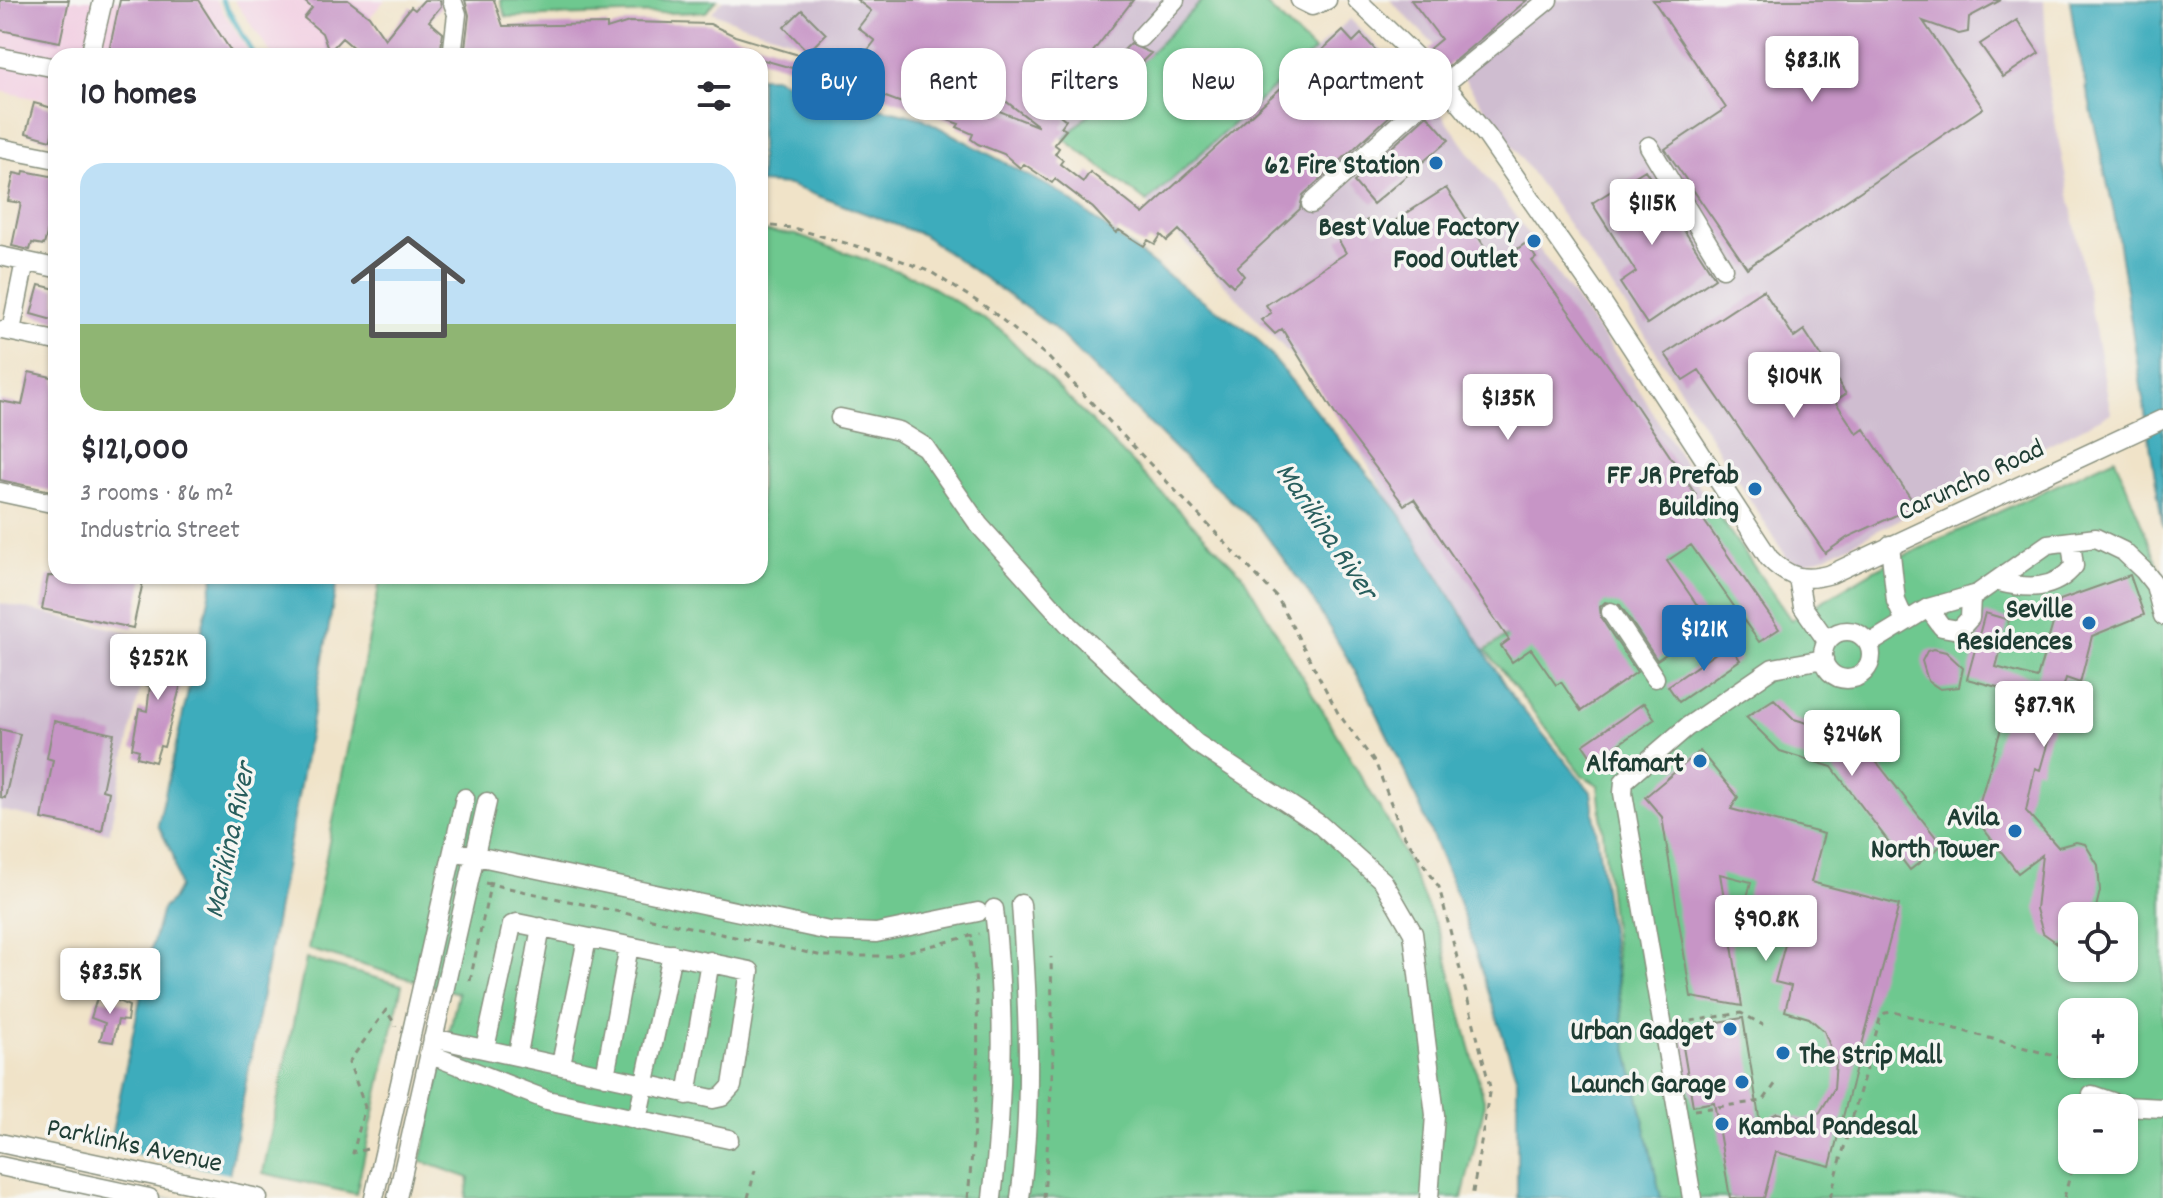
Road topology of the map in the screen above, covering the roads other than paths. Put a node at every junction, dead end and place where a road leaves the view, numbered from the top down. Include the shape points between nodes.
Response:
1 (103, 0) edge
2 (452, 0) edge
3 (1175, 0) edge
4 (1300, 0) edge
5 (1327, 0) edge
6 (1357, 0) edge
7 (1548, 0) edge
8 (1140, 38) dead end
9 (92, 48) edge
10 (453, 48) edge
11 (1407, 48) edge
12 (0, 57) edge
13 (48, 66) edge
14 (1452, 78) edge
15 (1452, 94) edge
16 (1404, 120) edge
17 (1649, 146) dead end
18 (0, 148) edge
19 (48, 157) edge
20 (1311, 204) dead end
21 (0, 256) edge
22 (25, 261) junction
23 (48, 266) edge
24 (1723, 268) dead end
25 (6, 330) edge
26 (48, 339) edge
27 (840, 418) dead end
28 (2163, 419) edge
29 (0, 492) edge
30 (48, 502) edge
31 (2071, 542) junction
32 (1890, 545) junction
33 (1798, 578) junction
34 (1999, 582) junction
35 (1971, 596) junction
36 (1928, 608) junction
37 (1611, 612) dead end
38 (2163, 616) edge
39 (1905, 621) junction
40 (1869, 644) junction
41 (1826, 650) junction
42 (1655, 678) dead end
43 (465, 798) dead end
44 (487, 802) dead end
45 (453, 851) junction
46 (475, 856) junction
47 (1021, 904) dead end
48 (541, 927) junction
49 (587, 939) junction
50 (629, 946) junction
51 (672, 954) junction
52 (710, 961) junction
53 (431, 1046) junction
54 (485, 1048) junction
55 (518, 1054) junction
56 (561, 1064) junction
57 (605, 1076) junction
58 (645, 1085) junction
59 (687, 1095) junction
60 (2138, 1107) edge
61 (2163, 1108) edge
62 (637, 1120) junction
63 (729, 1139) dead end
64 (0, 1143) edge
65 (0, 1166) edge
66 (149, 1198) edge
67 (258, 1198) edge
68 (374, 1198) edge
69 (397, 1198) edge
70 (992, 1198) edge
71 (1020, 1198) edge
72 (1429, 1198) edge
73 (1692, 1198) edge

1 - 9 street
2 - 10 street via 457,14
3 - 8 street
4 - 5 street via 1312,6
6 - 11 street
7 - 14 street
12 - 13 street
15 - 33 street via 1602,302 1769,558
16 - 20 street
17 - 24 street
18 - 19 street
21 - 22 street
22 - 23 street
22 - 25 street
25 - 26 street
27 - 72 street via 899,431 925,447 979,525 1069,625 1196,743 1319,824 1383,881 1413,933 1435,1115
28 - 32 street, Caruncho Road
29 - 30 street
31 - 34 street via 2048,544
31 - 34 street via 2074,566 2057,582 2022,587
31 - 38 street via 2096,538 2123,551 2155,585
32 - 33 street, Caruncho Road via 1831,574
32 - 39 street via 1896,601
33 - 41 street via 1803,607
34 - 35 street
35 - 36 street
35 - 36 street via 1970,618 1959,630 1942,627
36 - 39 street
37 - 42 street
39 - 40 street
40 - 41 street via 1852,631 1843,631
40 - 41 street via 1871,661 1855,677 1837,676
41 - 73 street via 1773,668 1687,727 1624,781
43 - 45 street
44 - 46 street
45 - 46 street
45 - 68 street
46 - 53 street
46 - 70 street via 829,931 876,933 980,912 1002,1008
47 - 71 street via 1028,1027
48 - 49 street
48 - 54 street via 512,925
48 - 55 street
49 - 50 street
49 - 56 street
50 - 51 street
50 - 57 street
51 - 52 street
51 - 58 street
52 - 59 street
52 - 59 street via 750,971 732,1086 713,1099
53 - 54 street
53 - 62 street via 547,1100
53 - 69 street
54 - 55 street
55 - 56 street
56 - 57 street
57 - 58 street
58 - 59 street
58 - 62 street
60 - 61 street
62 - 63 street
64 - 67 street, Parklinks Avenue
65 - 66 street, Parklinks Avenue

